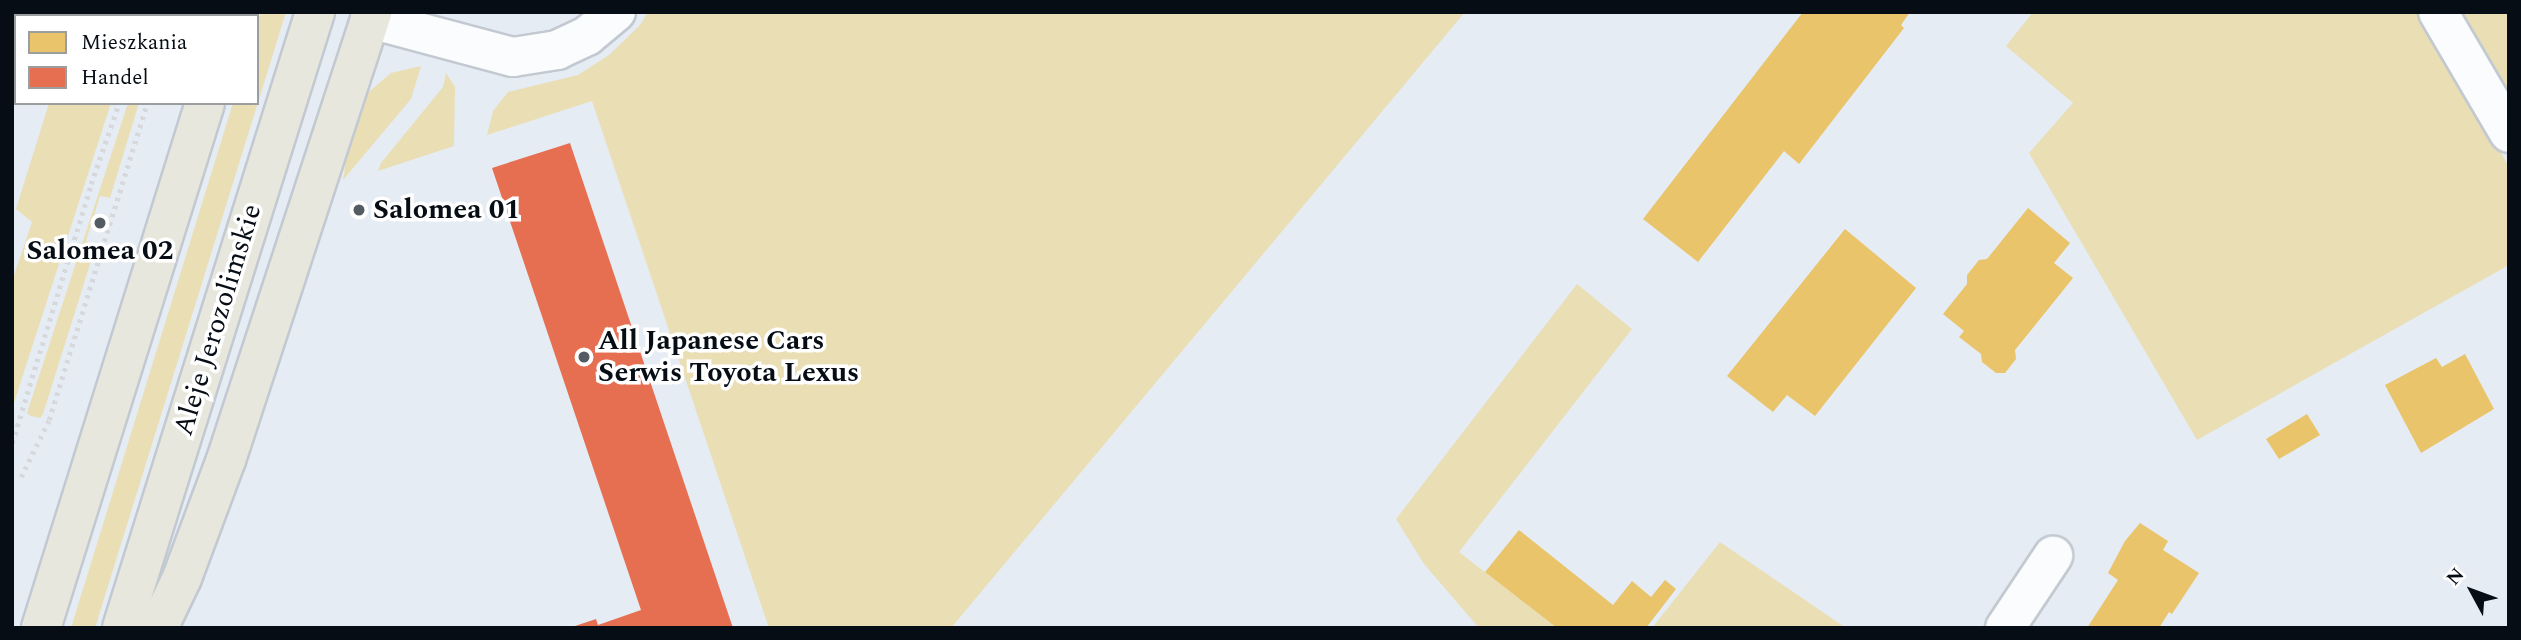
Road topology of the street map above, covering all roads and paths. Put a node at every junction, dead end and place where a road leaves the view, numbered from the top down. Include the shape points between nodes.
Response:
1 (314, 12) edge
2 (616, 12) edge
3 (2438, 12) edge
4 (371, 16) edge
5 (118, 105) edge
6 (146, 105) edge
7 (204, 105) edge
8 (2509, 133) edge
9 (12, 443) edge
10 (21, 477) dead end
11 (2053, 556) dead end
12 (41, 628) edge
13 (122, 628) edge
14 (158, 628) edge
15 (2005, 628) edge

1 - 13 main road, Aleje Jerozolimskie
2 - 4 street via 587,36 557,50 513,57
3 - 8 street
4 - 14 main road via 226,460
5 - 9 path
6 - 10 path via 49,420
7 - 12 main road
11 - 15 street

